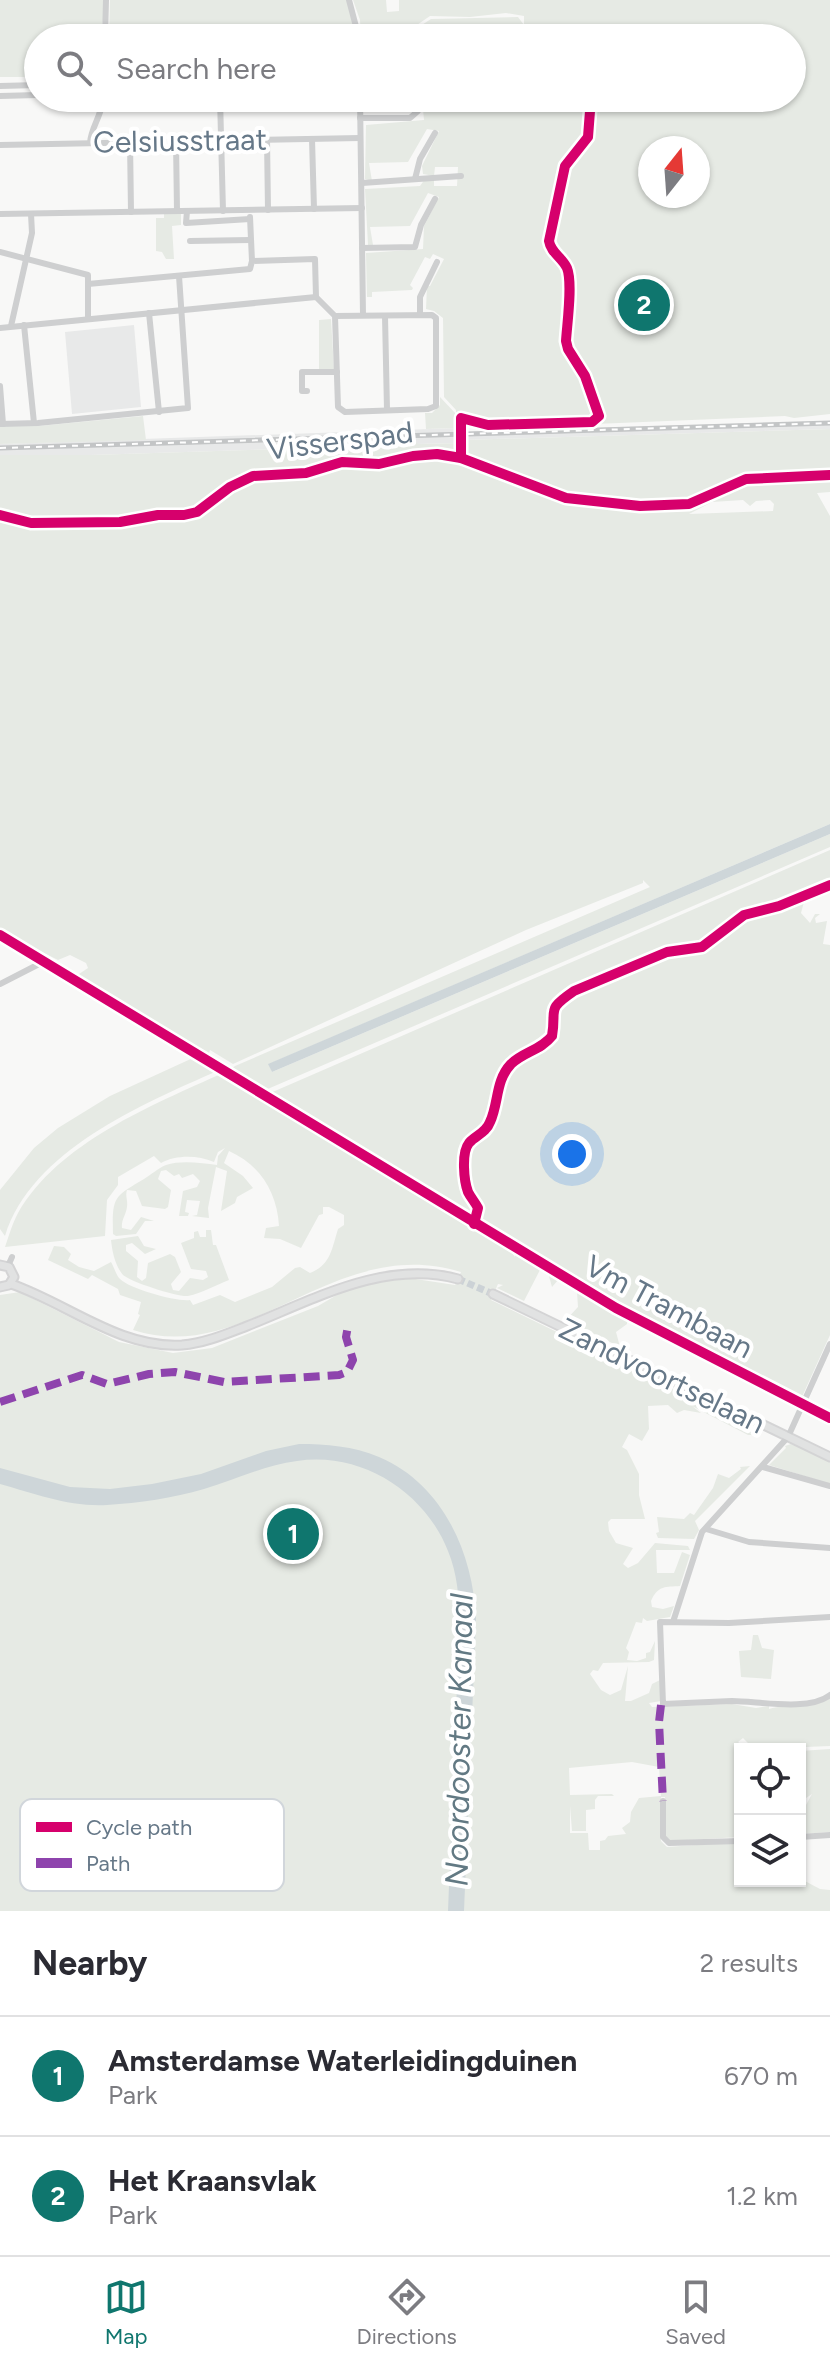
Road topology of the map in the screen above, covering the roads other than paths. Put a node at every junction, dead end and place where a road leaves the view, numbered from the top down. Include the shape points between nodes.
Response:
1 (106, 0) edge
2 (349, 0) edge
3 (105, 24) edge
4 (355, 24) edge
5 (24, 85) edge
6 (0, 86) edge
7 (24, 95) edge
8 (0, 96) edge
9 (101, 112) edge
10 (221, 112) edge
11 (360, 112) edge
12 (417, 112) edge
13 (360, 118) junction
14 (435, 133) dead end
15 (360, 138) junction
16 (267, 139) junction
17 (312, 139) junction
18 (130, 141) junction
19 (176, 141) junction
20 (222, 141) junction
21 (90, 143) junction
22 (0, 145) edge
23 (461, 176) dead end
24 (415, 179) junction
25 (362, 183) junction
26 (435, 199) dead end
27 (362, 208) junction
28 (314, 209) junction
29 (250, 210) junction
30 (268, 210) junction
31 (177, 211) junction
32 (187, 211) junction
33 (223, 211) junction
34 (131, 212) junction
35 (0, 214) edge
36 (31, 214) junction
37 (250, 219) junction
38 (250, 240) junction
39 (190, 241) dead end
40 (362, 248) junction
41 (0, 252) edge
42 (26, 258) junction
43 (252, 261) junction
44 (437, 262) dead end
45 (179, 276) junction
46 (88, 284) junction
47 (316, 297) junction
48 (181, 310) junction
49 (149, 313) junction
50 (363, 315) junction
51 (420, 315) junction
52 (335, 316) junction
53 (385, 316) junction
54 (88, 319) junction
55 (24, 325) junction
56 (11, 326) junction
57 (0, 328) edge
58 (337, 372) junction
59 (0, 386) edge
60 (307, 391) dead end
61 (387, 410) junction
62 (159, 412) junction
63 (34, 423) junction
64 (2, 424) edge
65 (43, 962) dead end
66 (0, 984) edge
67 (12, 1257) dead end
68 (4, 1266) edge
69 (458, 1279) tunnel mouth
70 (12, 1281) junction
71 (0, 1287) edge
72 (493, 1294) tunnel mouth
73 (830, 1344) edge
74 (788, 1437) junction
75 (830, 1457) edge
76 (763, 1467) junction
77 (830, 1486) edge
78 (706, 1529) junction
79 (830, 1548) edge
80 (830, 1617) edge
81 (673, 1622) junction
82 (830, 1695) edge
83 (663, 1801) dead end
84 (830, 1835) edge
85 (806, 1837) edge
86 (734, 1841) edge

1 - 3 street
2 - 4 street
5 - 6 street
7 - 8 street
9 - 21 street
10 - 20 street
11 - 13 street
12 - 13 street via 410,118
13 - 15 street
14 - 24 street
15 - 17 street, Celsiusstraat
15 - 25 street
16 - 17 street, Celsiusstraat
16 - 20 street, Celsiusstraat
16 - 30 street
17 - 28 street
18 - 19 street, Celsiusstraat
18 - 21 street, Celsiusstraat
18 - 34 street
19 - 20 street, Celsiusstraat
19 - 31 street
20 - 33 street
21 - 22 street, Celsiusstraat
23 - 24 street
24 - 25 street
25 - 27 street
26 - 40 street via 415,247
27 - 28 street
27 - 40 street
28 - 30 street
29 - 30 street
29 - 33 street
29 - 37 street
31 - 32 street
31 - 34 street
32 - 33 street
32 - 37 street via 186,223
34 - 36 street
35 - 36 street
36 - 42 street
37 - 38 street
38 - 39 street
38 - 43 street
40 - 50 street
41 - 42 street
42 - 46 street via 83,271
42 - 56 street
43 - 45 street via 250,269
43 - 47 street via 315,259
44 - 51 street via 420,297
45 - 46 street
45 - 48 street
46 - 54 street
47 - 48 street
47 - 52 street
48 - 49 street
48 - 62 street via 190,406
49 - 54 street
49 - 62 street
50 - 52 street
50 - 53 street
51 - 53 street
51 - 61 street via 434,316 436,406
52 - 58 street
53 - 61 street
54 - 55 street
55 - 56 street
55 - 63 street
56 - 57 street
58 - 60 street via 302,372 302,391
58 - 61 street via 338,407 345,412
59 - 64 street
62 - 63 street
63 - 64 street
65 - 66 street
67 - 68 street
68 - 70 main road via 13,1272
69 - 70 main road via 421,1273 369,1279 209,1340 181,1345 123,1335
70 - 71 main road
72 - 74 main road, Zandvoortselaan
73 - 74 street
74 - 75 main road, Zandvoortselaan
74 - 76 street
76 - 77 street, Zandvoortselaan
76 - 78 street
78 - 79 street via 749,1542
78 - 81 street
80 - 81 street
81 - 82 street via 656,1622 663,1704 807,1703
83 - 86 street via 666,1841
84 - 85 street

